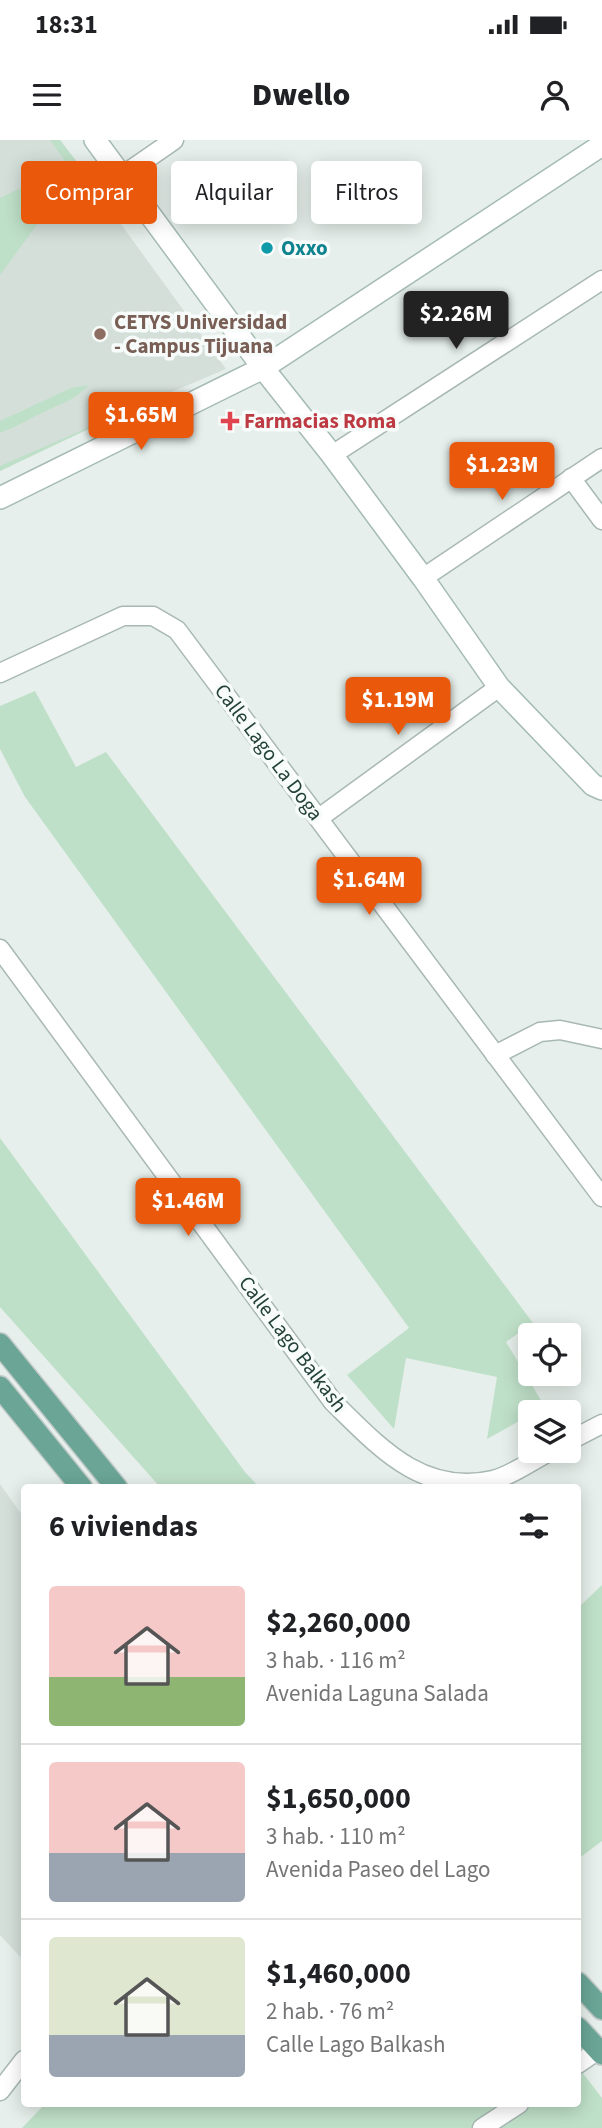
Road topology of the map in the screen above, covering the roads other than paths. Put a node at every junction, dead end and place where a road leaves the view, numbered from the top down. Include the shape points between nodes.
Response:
1 (96, 140) edge
2 (174, 140) edge
3 (602, 145) edge
4 (111, 161) edge
5 (144, 161) edge
6 (157, 224) edge
7 (602, 280) edge
8 (263, 368) junction
9 (332, 455) junction
10 (602, 458) edge
11 (571, 478) junction
12 (0, 498) edge
13 (602, 520) edge
14 (423, 578) junction
15 (0, 673) edge
16 (499, 687) junction
17 (602, 789) edge
18 (319, 818) junction
19 (0, 949) edge
20 (602, 1039) edge
21 (495, 1055) junction
22 (602, 1197) edge
23 (0, 1345) edge
24 (0, 1387) edge
25 (602, 1424) edge
26 (581, 1435) edge
27 (527, 1463) edge
28 (79, 1484) edge
29 (114, 1484) edge
30 (581, 1986) edge
31 (602, 2009) edge
32 (581, 2031) edge
33 (600, 2052) edge
34 (581, 2062) edge
35 (21, 2064) edge
36 (0, 2091) edge
37 (514, 2107) edge
38 (482, 2128) edge

1 - 4 main road
2 - 5 street
3 - 8 main road
6 - 8 main road
7 - 9 street
8 - 9 main road
8 - 12 main road
9 - 14 main road
10 - 11 street
11 - 13 street
11 - 14 street
14 - 16 main road
15 - 18 street, Calle Lago La Doga via 123,616 153,616 177,630
16 - 17 main road
16 - 18 street
18 - 21 street, Calle Lago La Doga
19 - 27 street, Calle Lago Balkash via 333,1402 395,1459 424,1476 457,1483 495,1479
20 - 21 street via 560,1030 540,1032
21 - 22 street, Calle Lago La Doga
23 - 29 main road
24 - 28 main road
25 - 26 street
30 - 31 main road
32 - 33 main road
33 - 34 street
35 - 36 street
37 - 38 street

